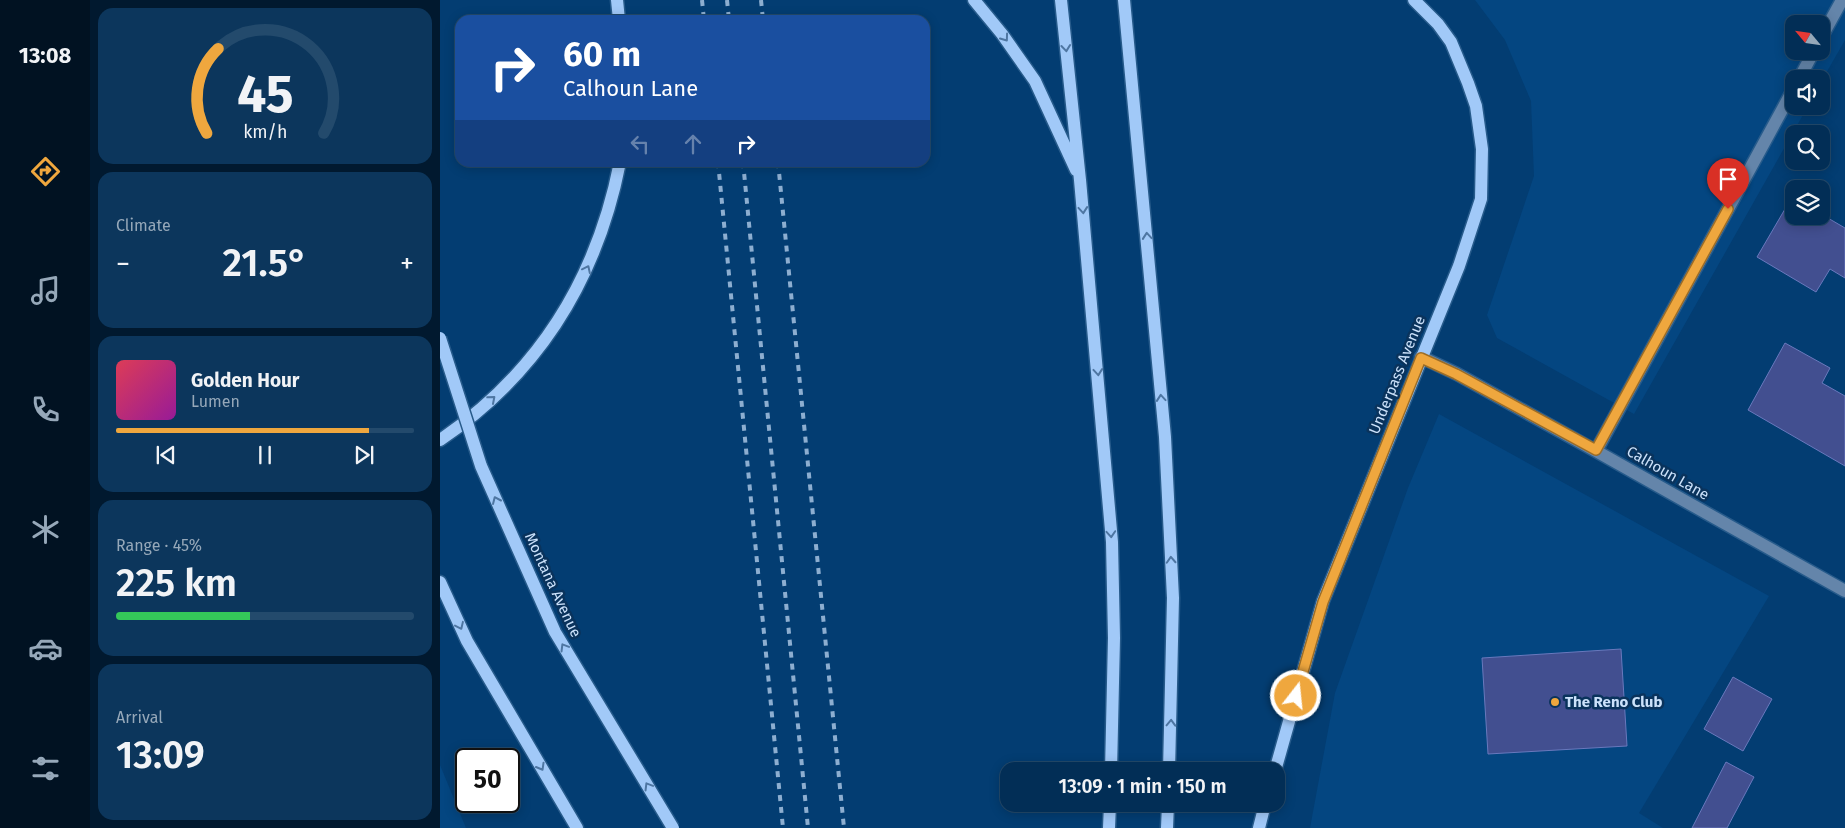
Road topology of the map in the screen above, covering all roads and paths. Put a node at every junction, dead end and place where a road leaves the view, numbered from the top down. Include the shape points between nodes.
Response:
1 (617, 0) edge
2 (974, 0) edge
3 (1061, 0) edge
4 (1124, 0) edge
5 (1414, 0) edge
6 (1842, 0) edge
7 (618, 15) edge
8 (1830, 22) edge
9 (1785, 104) edge
10 (619, 167) edge
11 (1080, 180) junction
12 (440, 338) edge
13 (1421, 358) junction
14 (440, 440) edge
15 (1596, 450) junction
16 (440, 582) edge
17 (1845, 591) edge
18 (1112, 762) edge
19 (1169, 762) edge
20 (1277, 762) edge
21 (1110, 812) edge
22 (1168, 812) edge
23 (1263, 812) edge
24 (577, 828) edge
25 (673, 828) edge
26 (1110, 828) edge
27 (1167, 828) edge
28 (1259, 828) edge

1 - 7 main road
2 -> 11 main road via 1035,80
3 -> 11 main road
19 -> 4 main road via 1173,598 1165,447
5 - 13 main road, Underpass Avenue via 1438,24 1461,62 1476,106 1483,174 1481,199 1474,223
6 - 8 street
9 - 15 street
14 -> 10 main road via 497,395 535,355 569,305 605,224
11 -> 18 main road via 1112,542
25 -> 12 main road, Montana Avenue, bridge via 555,632 480,466
13 - 15 street, Calhoun Lane
13 - 20 main road, Underpass Avenue via 1323,602
15 - 17 street, Calhoun Lane
16 -> 24 main road via 467,641
21 - 26 main road
22 - 27 main road
23 - 28 main road

